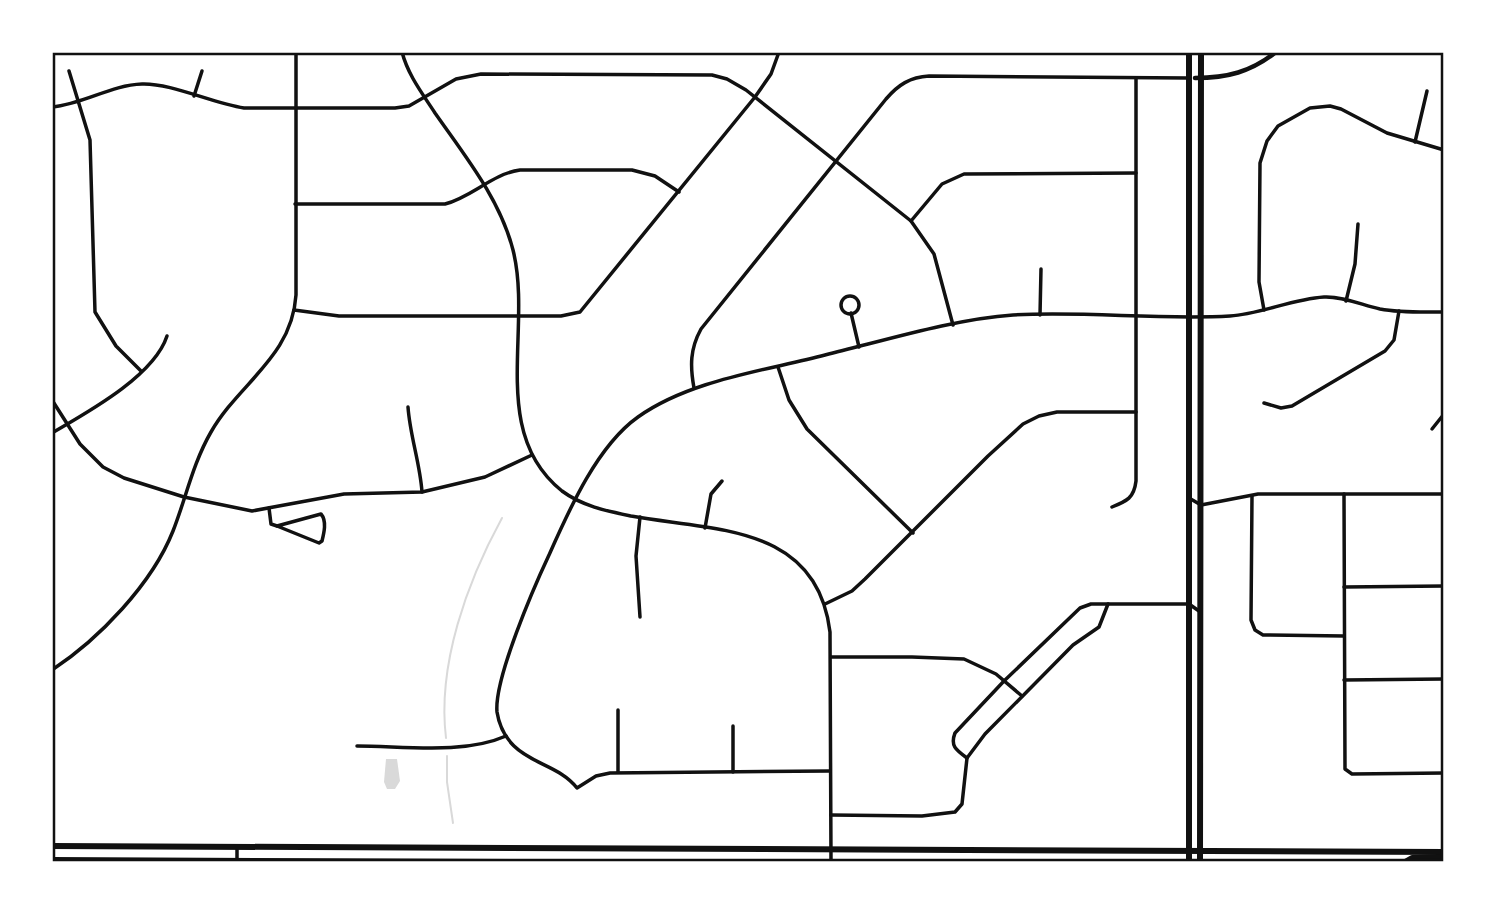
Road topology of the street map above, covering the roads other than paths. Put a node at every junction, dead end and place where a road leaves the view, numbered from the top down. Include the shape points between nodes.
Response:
1 (296, 52) edge
2 (402, 52) edge
3 (779, 52) edge
4 (1189, 52) edge
5 (1201, 52) edge
6 (1276, 52) edge
7 (69, 71) dead end
8 (202, 71) dead end
9 (1136, 77) junction
10 (1195, 78) junction
11 (1427, 91) dead end
12 (194, 96) junction
13 (424, 96) junction
14 (755, 97) junction
15 (79, 102) junction
16 (52, 107) edge
17 (296, 108) junction
18 (1415, 142) junction
19 (1444, 150) edge
20 (836, 161) junction
21 (1136, 173) junction
22 (484, 185) junction
23 (679, 192) junction
24 (295, 204) junction
25 (911, 221) junction
26 (1359, 224) dead end
27 (1041, 269) dead end
28 (1346, 301) junction
29 (294, 310) junction
30 (1264, 310) junction
31 (1399, 311) junction
32 (1444, 312) edge
33 (851, 313) junction
34 (1040, 315) junction
35 (517, 316) junction
36 (1136, 316) junction
37 (1195, 316) junction
38 (953, 325) junction
39 (167, 336) dead end
40 (859, 347) junction
41 (778, 367) junction
42 (141, 371) junction
43 (694, 388) junction
44 (52, 400) edge
45 (1264, 402) dead end
46 (408, 407) dead end
47 (1136, 412) junction
48 (1444, 414) edge
49 (67, 425) junction
50 (1432, 429) dead end
51 (52, 433) edge
52 (532, 455) junction
53 (722, 481) dead end
54 (422, 492) junction
55 (1344, 494) junction
56 (1444, 494) edge
57 (1252, 495) junction
58 (184, 497) junction
59 (1189, 498) junction
60 (576, 500) junction
61 (1200, 505) junction
62 (1112, 507) dead end
63 (269, 508) junction
64 (640, 517) junction
65 (277, 526) junction
66 (705, 528) junction
67 (913, 533) junction
68 (1444, 586) edge
69 (1344, 587) junction
70 (825, 604) junction
71 (1108, 604) junction
72 (1189, 604) junction
73 (1200, 612) junction
74 (640, 617) dead end
75 (1344, 636) junction
76 (831, 657) junction
77 (52, 670) edge
78 (1444, 679) edge
79 (1344, 680) junction
80 (1004, 681) junction
81 (1022, 696) junction
82 (618, 710) dead end
83 (733, 726) dead end
84 (506, 736) junction
85 (357, 746) dead end
86 (967, 758) junction
87 (830, 771) junction
88 (618, 772) junction
89 (733, 772) junction
90 (1444, 773) edge
91 (831, 815) junction
92 (52, 846) edge
93 (237, 847) junction
94 (831, 850) junction
95 (1189, 851) junction
96 (1200, 851) junction
97 (1444, 852) edge
98 (1444, 858) edge
99 (52, 860) edge
100 (82, 861) edge
101 (237, 861) edge
102 (250, 861) edge
103 (512, 862) edge
104 (831, 862) edge
105 (1189, 862) edge
106 (1200, 862) edge
107 (1405, 862) edge

1 - 17 street
2 - 13 street
3 - 14 street
4 - 10 main road
5 - 10 main road
6 - 10 street via 1246,72
7 - 15 street
8 - 12 street
9 - 10 street
9 - 20 street via 914,78 891,93
9 - 21 street
10 - 37 main road
10 - 37 main road
11 - 18 street
12 - 15 street via 141,84
12 - 17 street via 244,107
13 - 14 street via 456,79 481,74 659,74 712,75
13 - 17 street via 400,108
13 - 22 street
14 - 20 street
14 - 23 street
15 - 16 street
15 - 42 street via 90,140 95,312 116,346
17 - 24 street
18 - 19 street
18 - 30 street via 1323,105 1285,121 1272,133 1260,163 1259,275
20 - 25 street
20 - 43 street via 701,329 691,358
21 - 25 street via 964,174 942,184
21 - 36 street
22 - 23 street via 520,170 632,170 655,176
22 - 24 street via 457,201 439,205
22 - 35 street via 504,221 513,252
23 - 35 street via 584,309 566,316
24 - 29 street
25 - 38 street via 934,254
26 - 28 street
27 - 34 street
28 - 30 street via 1321,298
28 - 31 street
29 - 35 street via 338,316
29 - 58 street via 278,351 210,433
30 - 37 street
31 - 32 street
31 - 45 street via 1394,340 1385,351 1292,406 1281,408
33 - 33 street via 858,303 848,296 841,305
33 - 40 street
34 - 36 street
34 - 38 street
35 - 52 street via 517,398
36 - 37 street
36 - 47 street
37 - 59 main road
37 - 61 main road
38 - 40 street
39 - 42 street via 163,349
40 - 41 street
41 - 43 street
41 - 67 street via 789,400 807,429
42 - 49 street via 120,391
43 - 60 street via 662,402 619,434
44 - 49 street
46 - 54 street
47 - 62 street via 1135,489 1130,499
47 - 67 street via 1057,412 1027,421
48 - 50 street
49 - 51 street
49 - 58 street via 103,467
52 - 54 street via 485,477
52 - 60 street via 551,480
53 - 66 street via 711,494
54 - 63 street via 344,494
55 - 56 street
55 - 57 street
55 - 69 street
57 - 61 street
57 - 75 street via 1251,620 1257,633
58 - 63 street via 252,511
58 - 77 street via 169,539 138,589 89,641
59 - 61 street
59 - 72 main road
60 - 64 street
60 - 84 street via 537,581 502,681 497,712
61 - 73 main road
63 - 65 street via 271,524
64 - 66 street
64 - 74 street via 636,556
65 - 65 street via 319,543 324,517 309,516
66 - 70 street via 752,536 785,551 809,575
67 - 70 street via 852,591
68 - 69 street
69 - 75 street
70 - 76 street
71 - 72 street
71 - 80 street via 1080,608
71 - 81 street via 1099,627 1073,645
72 - 73 street
72 - 95 main road
73 - 96 main road
75 - 79 street
76 - 80 street via 964,659
76 - 87 street
78 - 79 street
79 - 90 street via 1347,772
80 - 81 street
80 - 86 street via 955,733 954,749
81 - 86 street
82 - 88 street
83 - 89 street
84 - 85 street via 463,747
84 - 88 street via 522,753 563,774 577,788
86 - 91 street via 962,804 955,812
87 - 89 street
87 - 91 street
88 - 89 street
91 - 94 street
92 - 93 main road
93 - 94 main road
93 - 101 street
94 - 95 main road
94 - 104 street
95 - 96 main road
95 - 105 main road
96 - 97 main road
96 - 106 main road
98 - 107 main road
99 - 100 main road
100 - 101 main road
101 - 102 main road
102 - 103 main road

